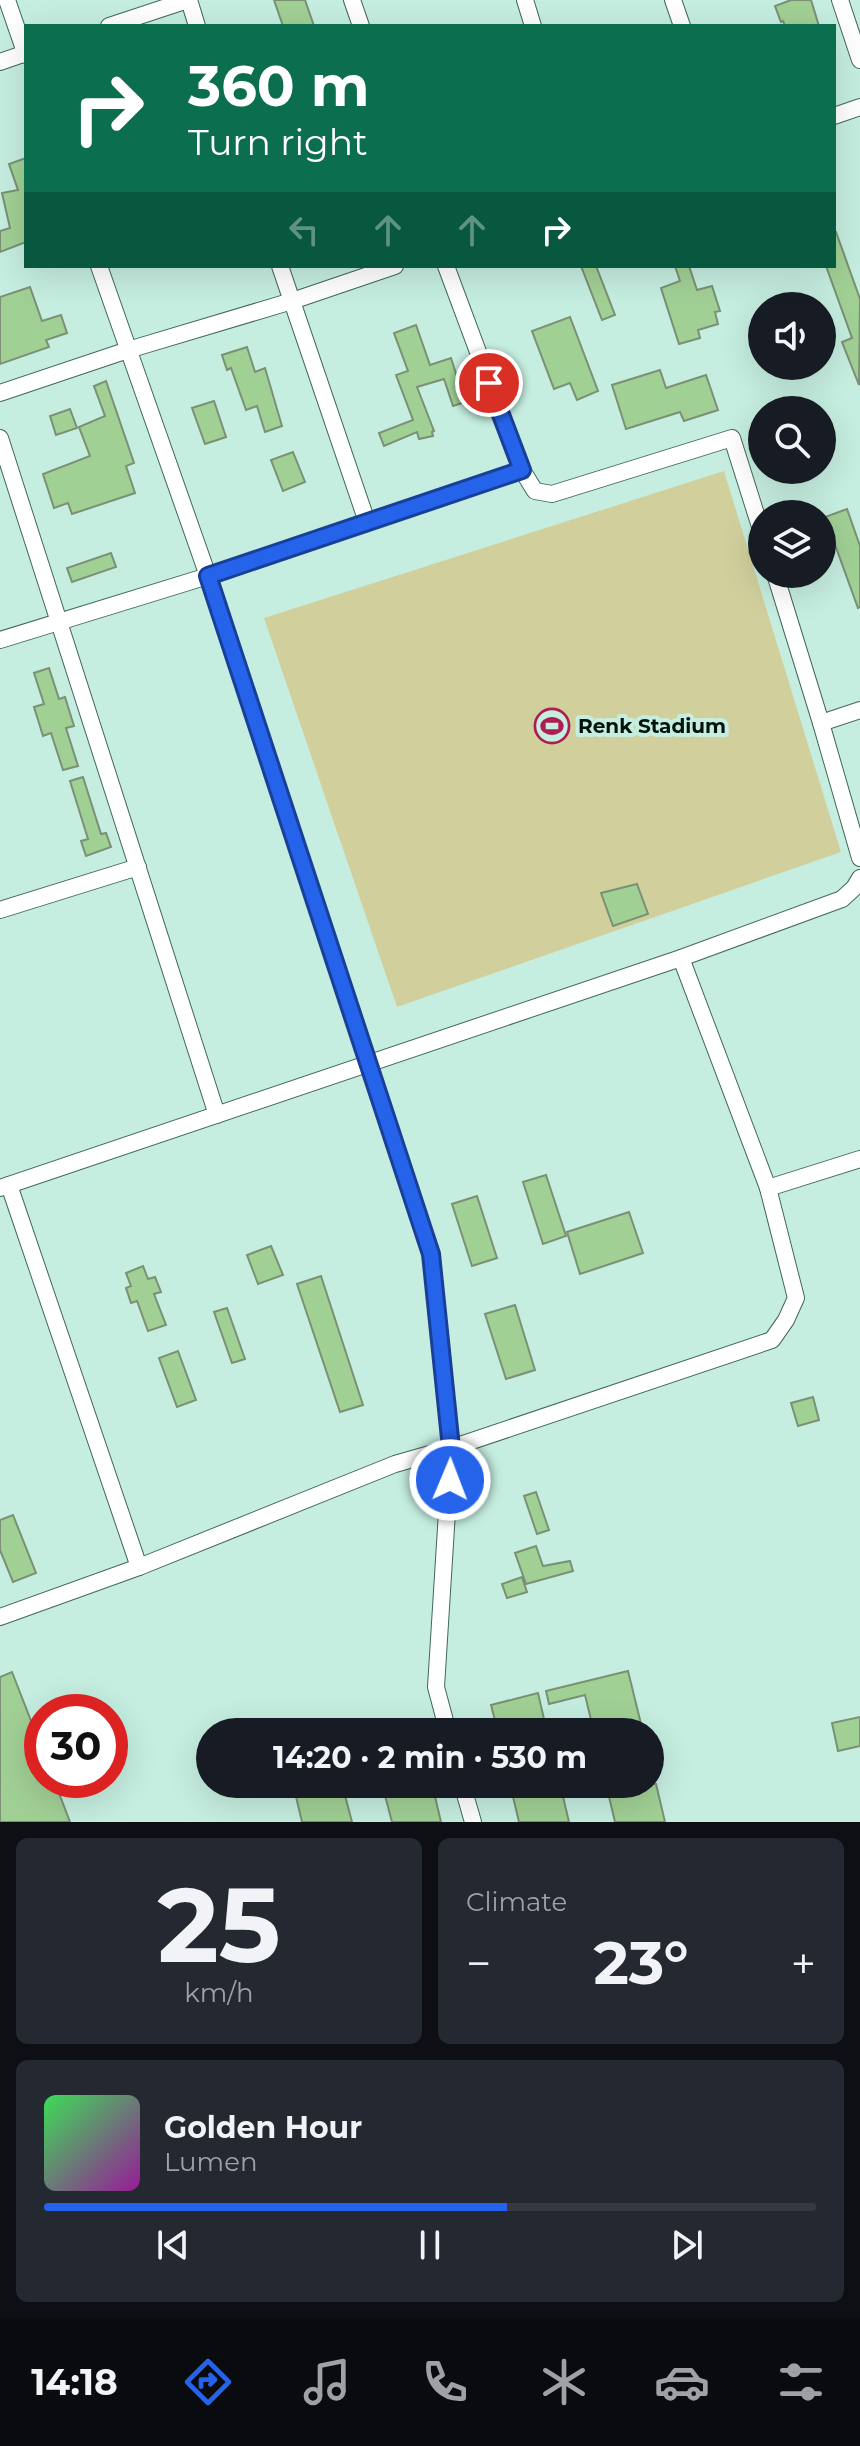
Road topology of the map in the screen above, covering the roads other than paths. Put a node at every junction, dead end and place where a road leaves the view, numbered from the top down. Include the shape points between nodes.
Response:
1 (7, 0) edge
2 (188, 0) edge
3 (352, 0) edge
4 (525, 0) edge
5 (673, 0) edge
6 (840, 0) edge
7 (115, 24) edge
8 (196, 24) edge
9 (360, 24) edge
10 (532, 24) edge
11 (681, 24) edge
12 (24, 48) edge
13 (24, 55) edge
14 (860, 60) edge
15 (0, 62) edge
16 (860, 107) edge
17 (836, 115) edge
18 (100, 268) edge
19 (281, 268) edge
20 (389, 268) edge
21 (447, 268) edge
22 (292, 301) junction
23 (128, 350) junction
24 (0, 393) edge
25 (0, 438) edge
26 (522, 470) junction
27 (752, 500) edge
28 (367, 522) junction
29 (208, 576) junction
30 (779, 588) edge
31 (60, 621) junction
32 (0, 640) edge
33 (860, 710) edge
34 (821, 723) junction
35 (860, 858) edge
36 (138, 867) junction
37 (860, 878) edge
38 (0, 910) edge
39 (681, 958) junction
40 (369, 1063) junction
41 (217, 1115) junction
42 (860, 1159) edge
43 (5, 1187) edge
44 (768, 1188) junction
45 (451, 1448) junction
46 (139, 1567) junction
47 (0, 1617) edge
48 (444, 1718) edge
49 (466, 1798) edge
50 (473, 1822) edge

1 - 12 street
2 - 7 street
2 - 8 street
3 - 9 street
4 - 10 street
5 - 11 street
6 - 14 street
13 - 15 street
16 - 17 street
18 - 23 street
19 - 22 street
20 - 22 street
21 - 26 street
22 - 23 street
22 - 28 street
23 - 24 street
23 - 29 street
25 - 31 street
26 - 27 street via 535,491 552,494 732,438
26 - 28 street
28 - 29 street
29 - 31 street
29 - 40 street
30 - 34 street
31 - 32 street
31 - 36 street
33 - 34 street
34 - 35 street
36 - 38 street
36 - 41 street
37 - 39 street via 842,899
39 - 40 street
39 - 44 street
40 - 41 street
40 - 45 street via 431,1254
41 - 43 street
42 - 44 street
43 - 46 street
44 - 45 street via 796,1298 772,1340
45 - 46 street via 395,1464
45 - 48 street via 436,1687
46 - 47 street
49 - 50 street

